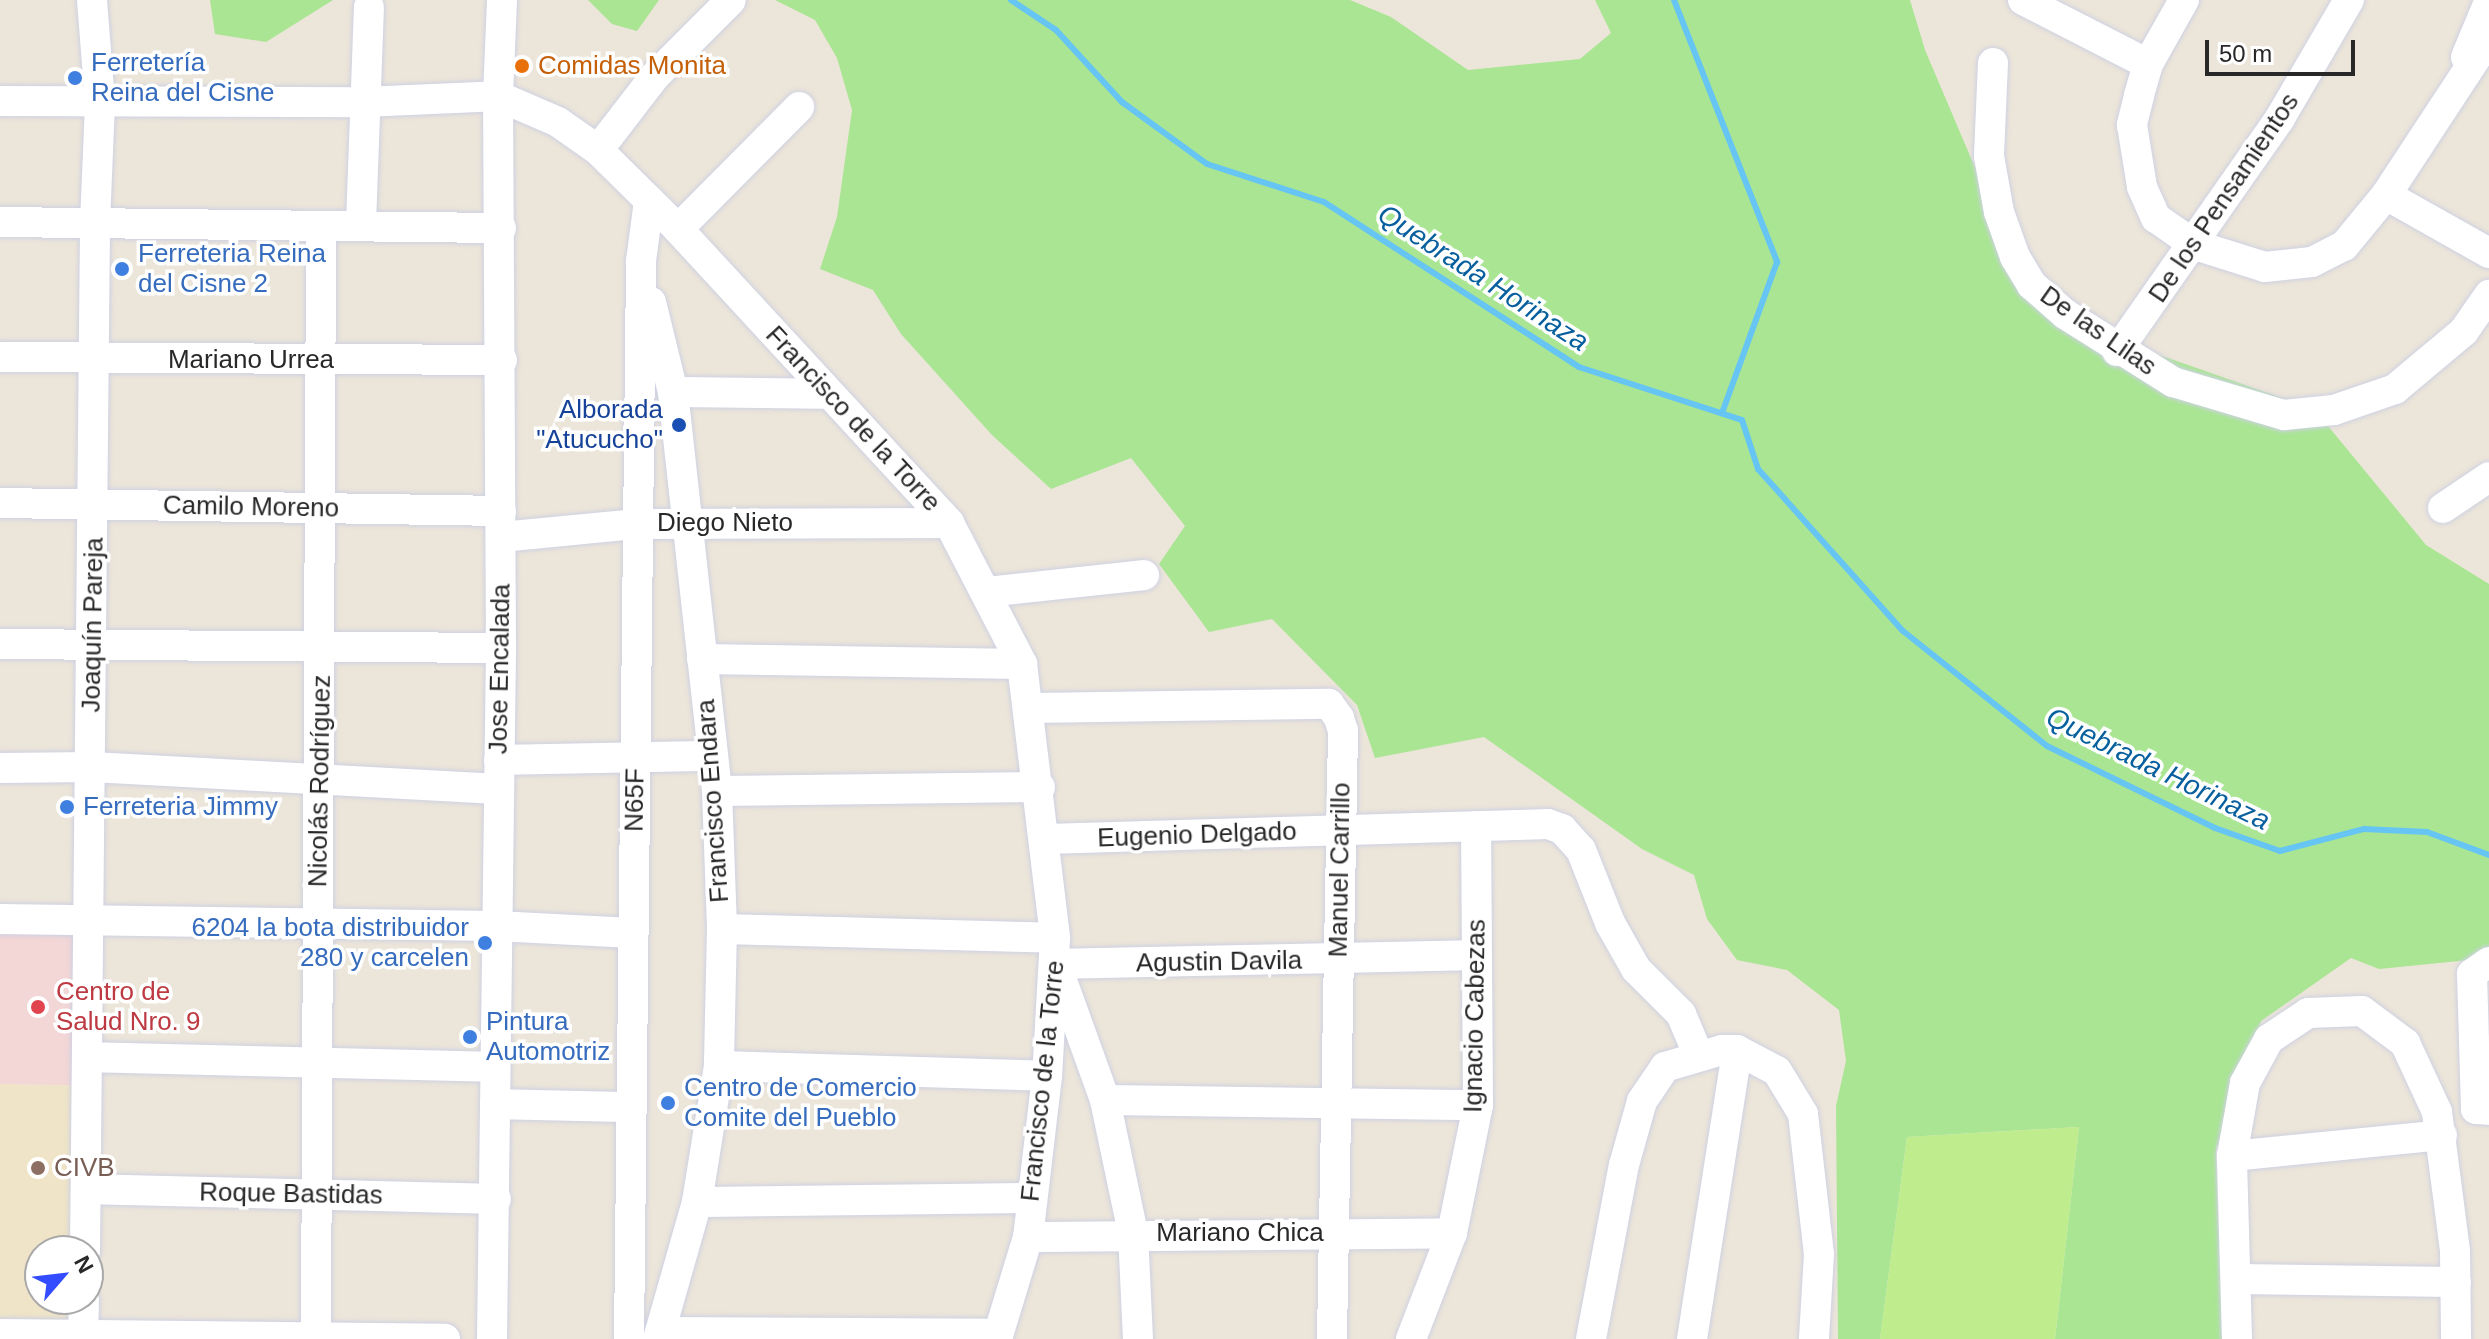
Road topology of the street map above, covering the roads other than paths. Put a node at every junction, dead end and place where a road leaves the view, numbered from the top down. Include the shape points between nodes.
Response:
1 (92, 0) edge
2 (502, 0) edge
3 (731, 0) edge
4 (2184, 0) edge
5 (2349, 0) edge
6 (2027, 2) edge
7 (2489, 2) edge
8 (369, 7) dead end
9 (2489, 38) edge
10 (1993, 63) dead end
11 (2148, 64) junction
12 (2451, 92) junction
13 (498, 96) junction
14 (0, 101) edge
15 (100, 102) junction
16 (363, 102) junction
17 (799, 107) dead end
18 (598, 150) junction
19 (2386, 195) junction
20 (649, 201) junction
21 (0, 222) edge
22 (95, 223) junction
23 (361, 224) junction
24 (321, 226) junction
25 (501, 228) junction
26 (678, 229) junction
27 (2195, 245) junction
28 (2489, 253) edge
29 (641, 261) junction
30 (2489, 295) edge
31 (2117, 351) junction
32 (0, 357) edge
33 (96, 359) junction
34 (321, 360) junction
35 (502, 360) junction
36 (673, 392) junction
37 (827, 394) junction
38 (2489, 477) edge
39 (0, 503) edge
40 (95, 504) junction
41 (321, 508) junction
42 (2443, 508) dead end
43 (684, 523) junction
44 (949, 523) junction
45 (501, 524) junction
46 (637, 524) junction
47 (1144, 575) dead end
48 (986, 592) junction
49 (0, 644) edge
50 (94, 646) junction
51 (321, 647) junction
52 (501, 648) junction
53 (702, 659) junction
54 (1022, 664) junction
55 (1030, 708) junction
56 (713, 756) junction
57 (635, 758) junction
58 (92, 767) junction
59 (0, 768) edge
60 (498, 774) junction
61 (319, 782) junction
62 (1040, 787) junction
63 (717, 791) junction
64 (1476, 826) junction
65 (1338, 831) junction
66 (1046, 839) junction
67 (0, 919) edge
68 (89, 920) junction
69 (319, 924) junction
70 (496, 926) junction
71 (722, 929) junction
72 (633, 933) junction
73 (1056, 951) junction
74 (1477, 955) junction
75 (1338, 960) junction
76 (2480, 968) edge
77 (1737, 1050) junction
78 (1698, 1054) junction
79 (88, 1057) junction
80 (318, 1062) junction
81 (719, 1066) junction
82 (495, 1067) junction
83 (1047, 1076) junction
84 (1105, 1100) junction
85 (495, 1104) junction
86 (1335, 1104) junction
87 (1478, 1105) junction
88 (631, 1107) junction
89 (2482, 1110) edge
90 (2442, 1135) junction
91 (2232, 1156) junction
92 (87, 1189) junction
93 (319, 1194) junction
94 (1031, 1198) junction
95 (496, 1199) junction
96 (697, 1202) junction
97 (1333, 1232) junction
98 (1133, 1233) junction
99 (1452, 1233) junction
100 (86, 1235) edge
101 (1028, 1237) junction
102 (2236, 1279) junction
103 (2456, 1282) junction
104 (84, 1315) edge
105 (0, 1334) edge
106 (83, 1336) edge
107 (659, 1336) edge
108 (316, 1337) junction
109 (998, 1337) edge
110 (445, 1339) edge
111 (492, 1339) edge
112 (629, 1339) edge
113 (1138, 1339) edge
114 (1332, 1339) edge
115 (1411, 1339) edge
116 (1591, 1339) edge
117 (1692, 1339) edge
118 (1814, 1339) edge
119 (2237, 1339) edge
120 (2456, 1339) edge

1 - 15 street, Joaquín Pareja
2 - 13 street, Jose Encalada
3 - 18 street via 655,76
4 - 11 street
5 - 27 street, De los Pensamientos via 2310,72
6 - 11 street
7 - 12 street
8 - 16 street
9 - 12 street
10 - 31 street, De las Lilas via 1989,156 1999,212 2015,257 2032,285
11 - 27 street via 2132,125 2142,187 2156,218
12 - 19 street
13 - 16 street, Francisco de la Torre
13 - 18 street, Francisco de la Torre via 558,122
13 - 25 street, Jose Encalada
14 - 15 street, Francisco de la Torre
15 - 16 street, Francisco de la Torre
15 - 22 street, Joaquín Pareja
16 - 23 street
17 - 26 street
18 - 20 street, Francisco de la Torre
19 - 27 street via 2344,246 2312,262 2265,267
19 - 28 street
20 - 26 street, Francisco de la Torre
20 - 29 street
21 - 22 street
22 - 24 street
22 - 33 street, Joaquín Pareja
23 - 24 street
23 - 25 street
24 - 34 street, Nicolás Rodríguez
25 - 35 street, Jose Encalada
26 - 37 street, Francisco de la Torre
27 - 31 street, De los Pensamientos
29 - 36 street, Francisco Endara
29 - 46 street, N65F
30 - 31 street, De las Lilas via 2464,331 2395,389 2334,410 2284,415 2247,407 2199,393
32 - 33 street, Mariano Urrea
33 - 34 street, Mariano Urrea
33 - 40 street, Joaquín Pareja
34 - 35 street, Mariano Urrea
34 - 41 street, Nicolás Rodríguez
35 - 45 street, Jose Encalada
36 - 37 street
36 - 43 street, Francisco Endara
37 - 44 street, Francisco de la Torre
38 - 42 street
39 - 40 street, Camilo Moreno
40 - 41 street, Camilo Moreno
40 - 50 street, Joaquín Pareja
41 - 45 street, Camilo Moreno
41 - 51 street, Nicolás Rodríguez
43 - 44 street, Diego Nieto
43 - 46 street, Diego Nieto
43 - 53 street, Francisco Endara
44 - 48 street, Francisco de la Torre
45 - 46 street, Diego Nieto
45 - 52 street, Jose Encalada
46 - 57 street, N65F
47 - 48 street
48 - 54 street, Francisco de la Torre
49 - 50 street
50 - 51 street
50 - 58 street, Joaquín Pareja
51 - 52 street
51 - 61 street, Nicolás Rodríguez
52 - 60 street, Jose Encalada
53 - 54 street
53 - 56 street, Francisco Endara
54 - 55 street, Francisco de la Torre
55 - 62 street, Francisco de la Torre
55 - 65 street, Manuel Carrillo via 1329,704 1343,731
56 - 57 street
56 - 63 street, Francisco Endara
57 - 60 street
57 - 72 street, N65F
58 - 59 street
58 - 61 street
58 - 68 street, Joaquín Pareja
60 - 61 street
60 - 70 street, Jose Encalada
61 - 69 street, Nicolás Rodríguez
62 - 63 street
62 - 66 street, Francisco de la Torre
63 - 71 street, Francisco Endara
64 - 65 street, Eugenio Delgado
64 - 74 street, Ignacio Cabezas
64 - 78 street, Eugenio Delgado via 1548,824 1571,838 1636,969 1681,1014
65 - 66 street, Eugenio Delgado
65 - 75 street, Manuel Carrillo
66 - 73 street, Francisco de la Torre
67 - 68 street
68 - 69 street
68 - 79 street, Joaquín Pareja
69 - 70 street
69 - 80 street, Nicolás Rodríguez
70 - 72 street
70 - 82 street, Jose Encalada
71 - 73 street, Agustin Davila
71 - 81 street, Francisco Endara
72 - 88 street, N65F
73 - 75 street, Agustin Davila
73 - 83 street, Francisco de la Torre
73 - 84 street
74 - 75 street, Agustin Davila
74 - 87 street, Ignacio Cabezas
75 - 86 street, Manuel Carrillo
76 - 89 street
77 - 78 street
77 - 117 street
77 - 118 street via 1777,1071 1803,1114 1819,1254
78 - 116 street via 1665,1067 1642,1101 1624,1165
79 - 80 street
79 - 92 street, Joaquín Pareja
80 - 82 street
80 - 93 street, Nicolás Rodríguez
81 - 83 street
81 - 96 street, Francisco Endara
82 - 85 street, Jose Encalada
83 - 94 street, Francisco de la Torre
84 - 86 street
84 - 98 street
85 - 88 street
85 - 95 street, Jose Encalada
86 - 87 street
86 - 97 street, Manuel Carrillo
87 - 99 street, Ignacio Cabezas
88 - 112 street, N65F
90 - 91 street
90 - 91 street via 2430,1088 2405,1043 2362,1011 2308,1013 2269,1039 2245,1083
90 - 103 street
91 - 102 street
92 - 93 street, Roque Bastidas
92 - 100 street, Joaquín Pareja
93 - 95 street, Roque Bastidas
93 - 108 street, Nicolás Rodríguez
94 - 96 street
94 - 101 street, Francisco de la Torre
95 - 111 street, Jose Encalada
96 - 107 street, Francisco Endara
97 - 98 street, Mariano Chica
97 - 99 street, Mariano Chica
97 - 114 street, Manuel Carrillo
98 - 101 street, Mariano Chica
98 - 113 street
99 - 115 street, Ignacio Cabezas
101 - 109 street, Francisco de la Torre
102 - 103 street
102 - 119 street
103 - 120 street
104 - 106 street
105 - 106 street
106 - 108 street
107 - 109 street
108 - 110 street

